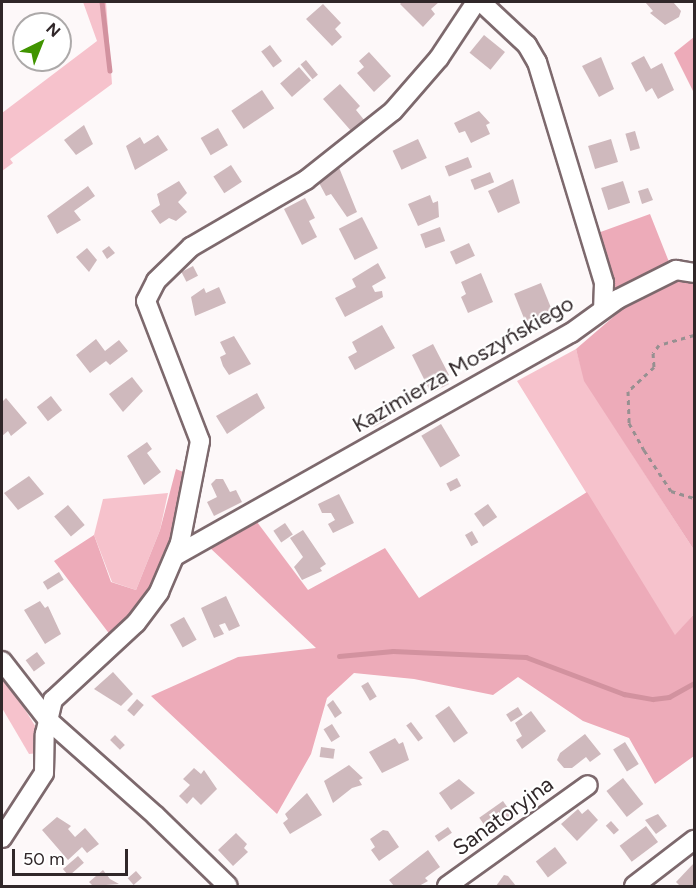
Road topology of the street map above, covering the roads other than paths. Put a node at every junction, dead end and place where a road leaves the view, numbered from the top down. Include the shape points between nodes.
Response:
1 (479, 2) edge
2 (694, 273) edge
3 (603, 309) junction
4 (175, 556) junction
5 (2, 661) edge
6 (48, 720) junction
7 (588, 785) dead end
8 (2, 838) edge
9 (694, 840) edge
10 (228, 886) edge
11 (447, 886) edge
12 (634, 886) edge

1 - 3 street, Kazimierza Moszyńskiego via 527,45 537,62 604,283
1 - 4 street, Kazimierza Moszyńskiego via 439,58 393,111 306,180 191,247 156,281 146,302 200,441 192,495
2 - 3 street via 676,270
3 - 4 street, Kazimierza Moszyńskiego via 571,333
4 - 6 street, Kazimierza Moszyńskiego via 159,592 136,623 53,700
5 - 6 street
6 - 8 street, Kazimierza Moszyńskiego via 44,773
6 - 10 street
7 - 11 street, Sanatoryjna
9 - 12 street

